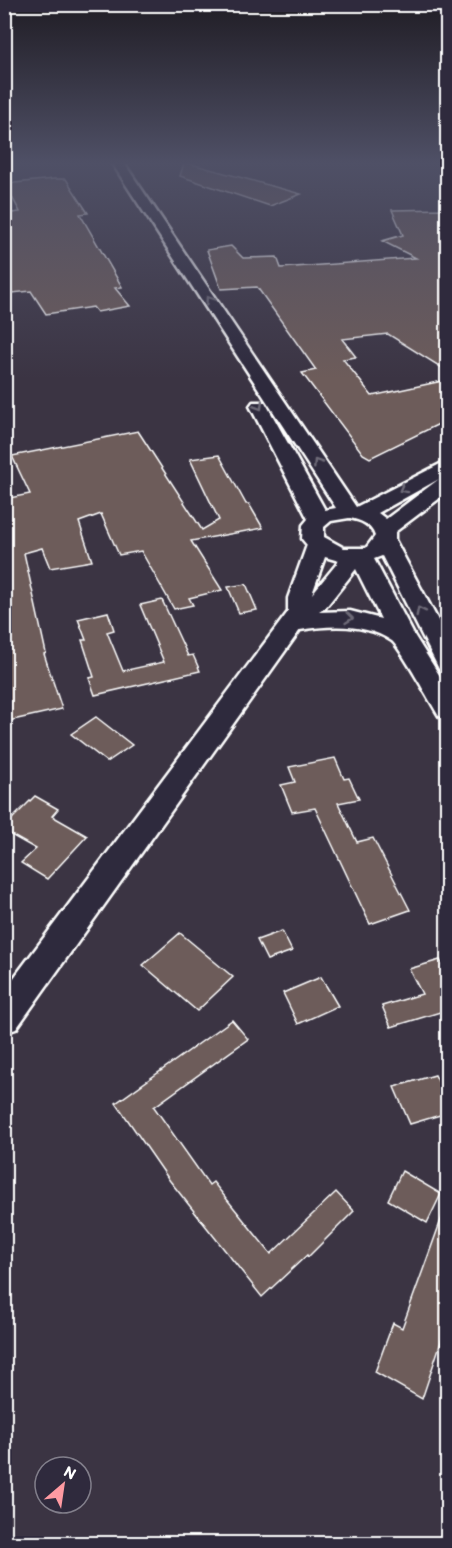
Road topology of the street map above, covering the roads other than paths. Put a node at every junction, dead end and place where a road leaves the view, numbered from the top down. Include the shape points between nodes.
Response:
1 (149, 235) edge
2 (167, 235) edge
3 (447, 466) edge
4 (447, 482) edge
5 (355, 513) junction
6 (319, 519) junction
7 (385, 536) junction
8 (318, 545) junction
9 (358, 556) junction
10 (296, 618) junction
11 (402, 636) junction
12 (447, 663) edge
13 (447, 710) edge
14 (4, 1018) edge

1 -> 6 street via 269,422
5 -> 2 street
3 -> 5 street
4 - 7 street
5 - 6 street via 332,513
5 - 7 street via 379,522
6 - 8 street via 312,532
7 - 9 street via 372,553
12 -> 7 street
8 - 9 street via 335,554
8 - 10 street
9 - 10 street via 316,603
9 - 11 street
10 -> 11 street via 345,617 379,625
10 - 14 street
11 - 13 street

